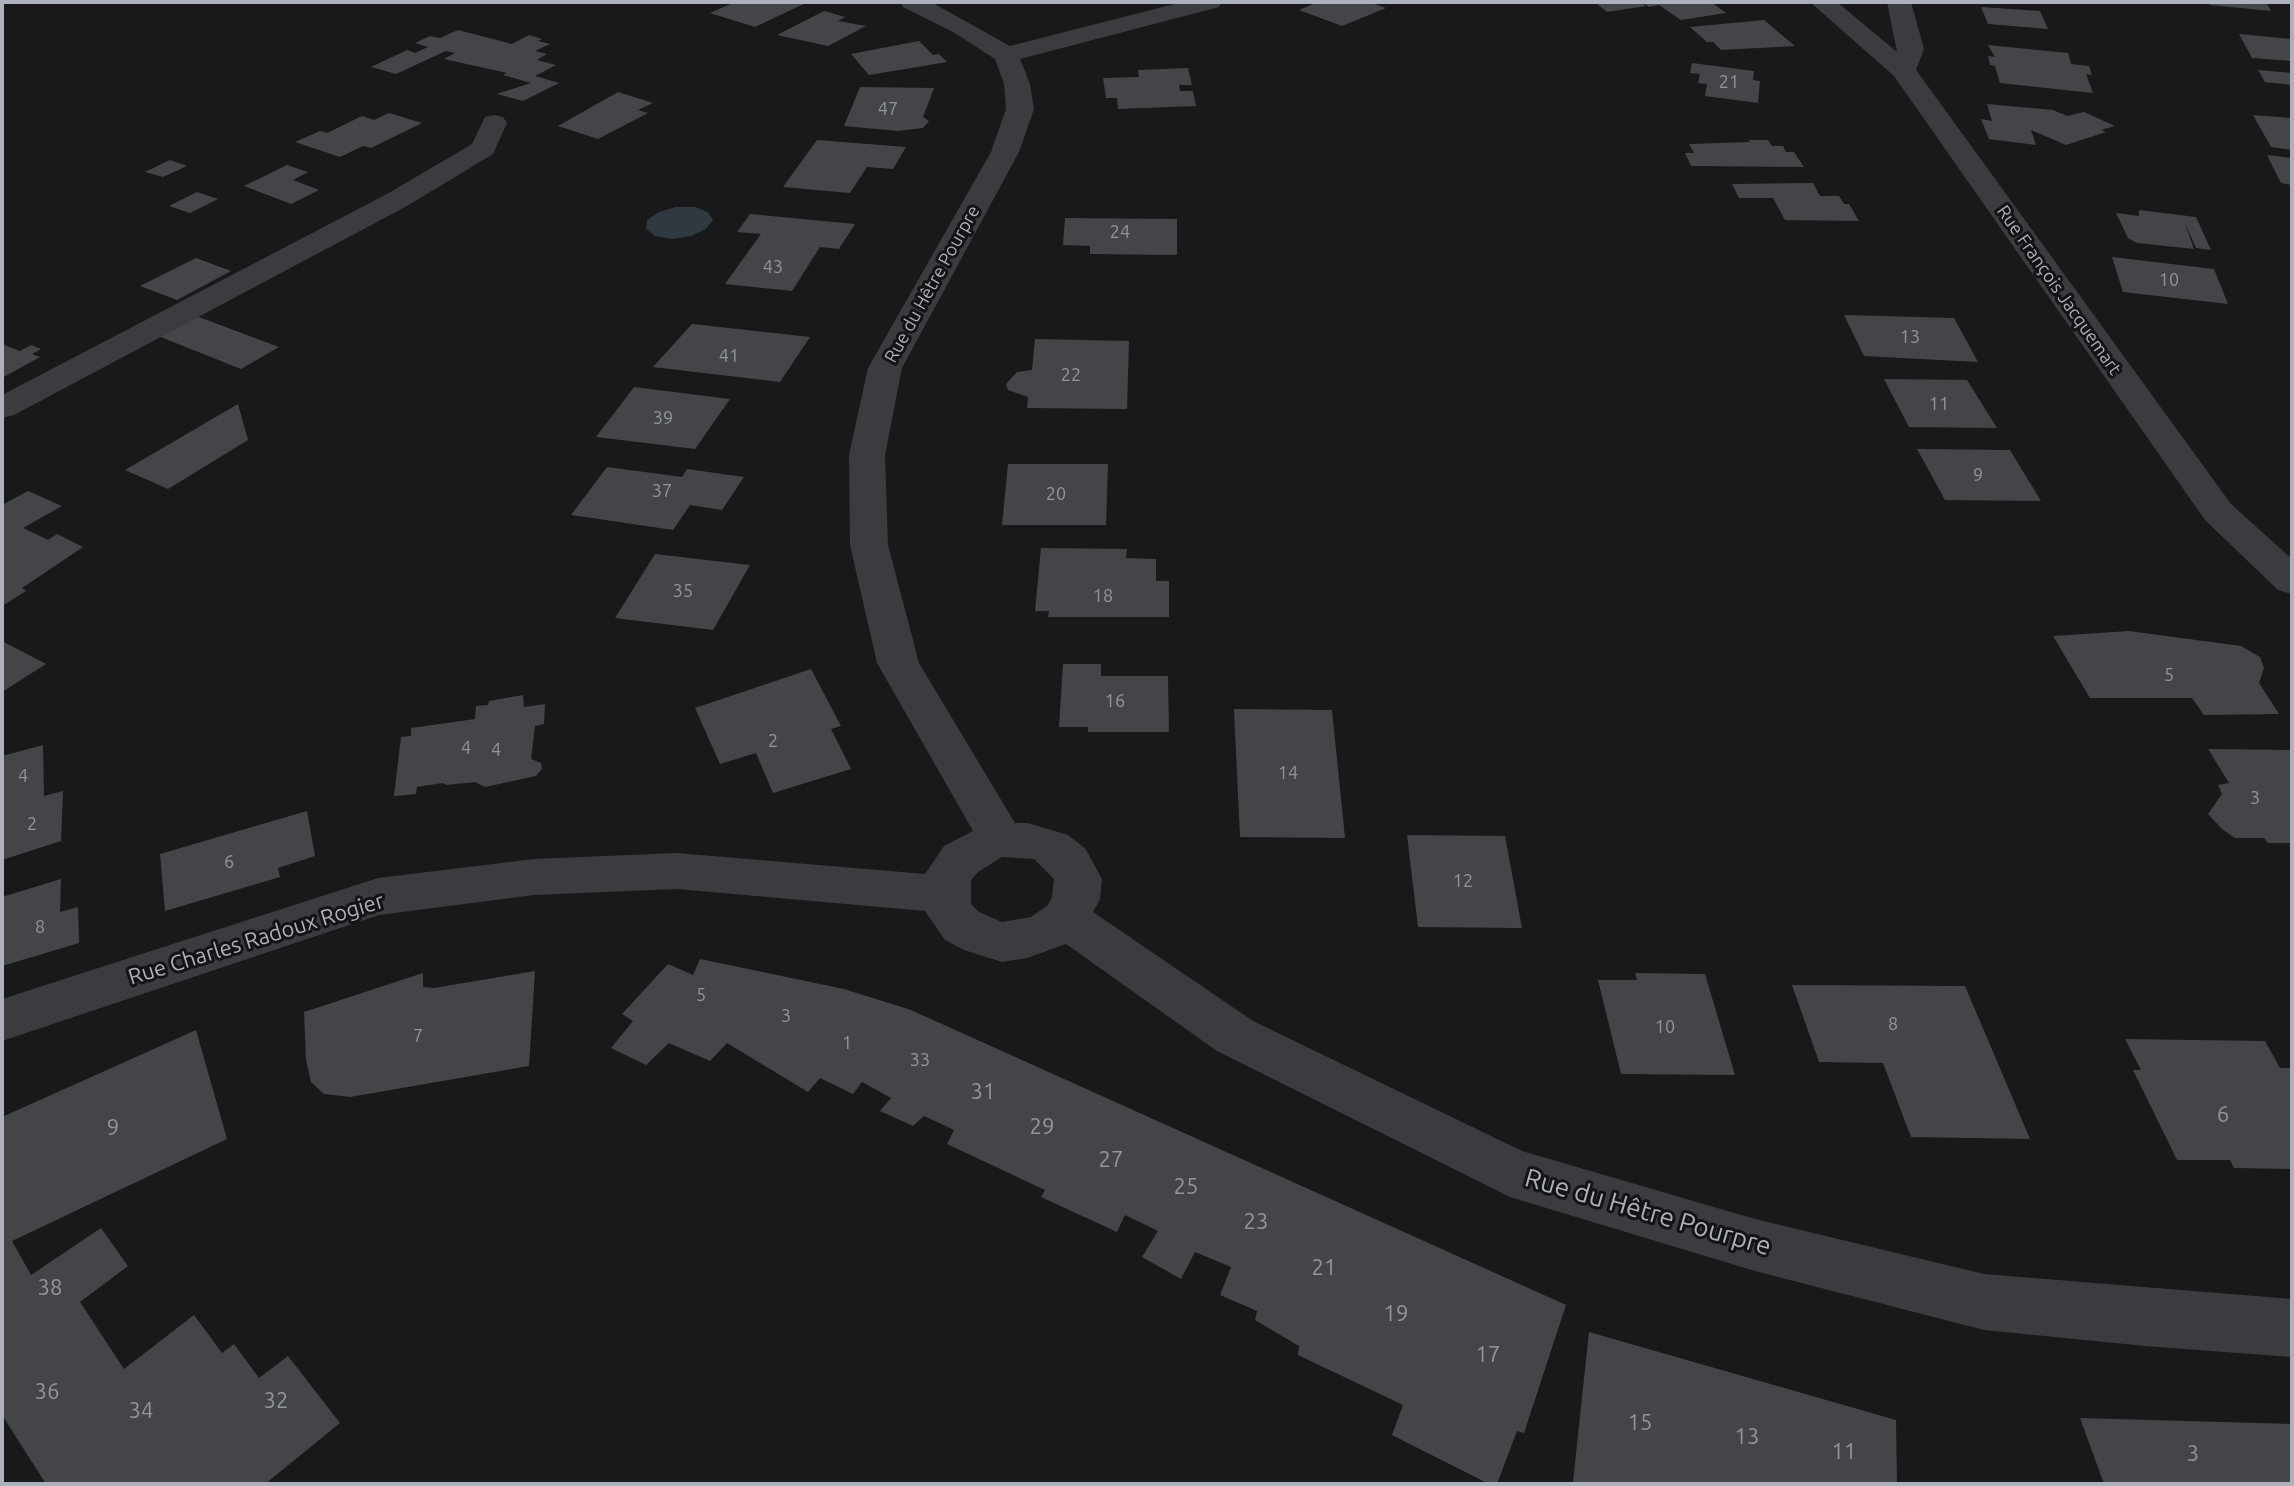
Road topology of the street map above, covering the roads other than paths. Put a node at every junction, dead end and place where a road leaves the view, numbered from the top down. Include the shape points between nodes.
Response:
1 (912, 2) edge
2 (1210, 2) edge
3 (1822, 2) edge
4 (1899, 2) edge
5 (1006, 55) junction
6 (1903, 70) junction
7 (494, 123) dead end
8 (2, 408) edge
9 (2292, 581) edge
10 (1002, 840) junction
11 (945, 894) junction
12 (1065, 918) junction
13 (2, 1020) edge
14 (2292, 1328) edge

1 - 5 street
2 - 5 street
3 - 6 street, Rue François Jacquemart
4 - 6 street via 1911,49
5 - 10 street, Rue du Hêtre Pourpre via 1020,109 1005,152 885,368 867,455 869,545 898,663
6 - 9 street, Rue François Jacquemart via 2218,512
7 - 8 lane via 484,148 397,200
10 - 11 street via 961,859 948,876
10 - 12 street via 1051,847 1068,861 1078,879 1076,899
11 - 12 street via 949,911 962,926 1002,942 1027,939
11 - 13 street, Rue Charles Radoux Rogier via 677,871 534,877 378,897
12 - 14 street, Rue du Hêtre Pourpre via 1235,1036 1510,1172 1755,1245 1984,1302

